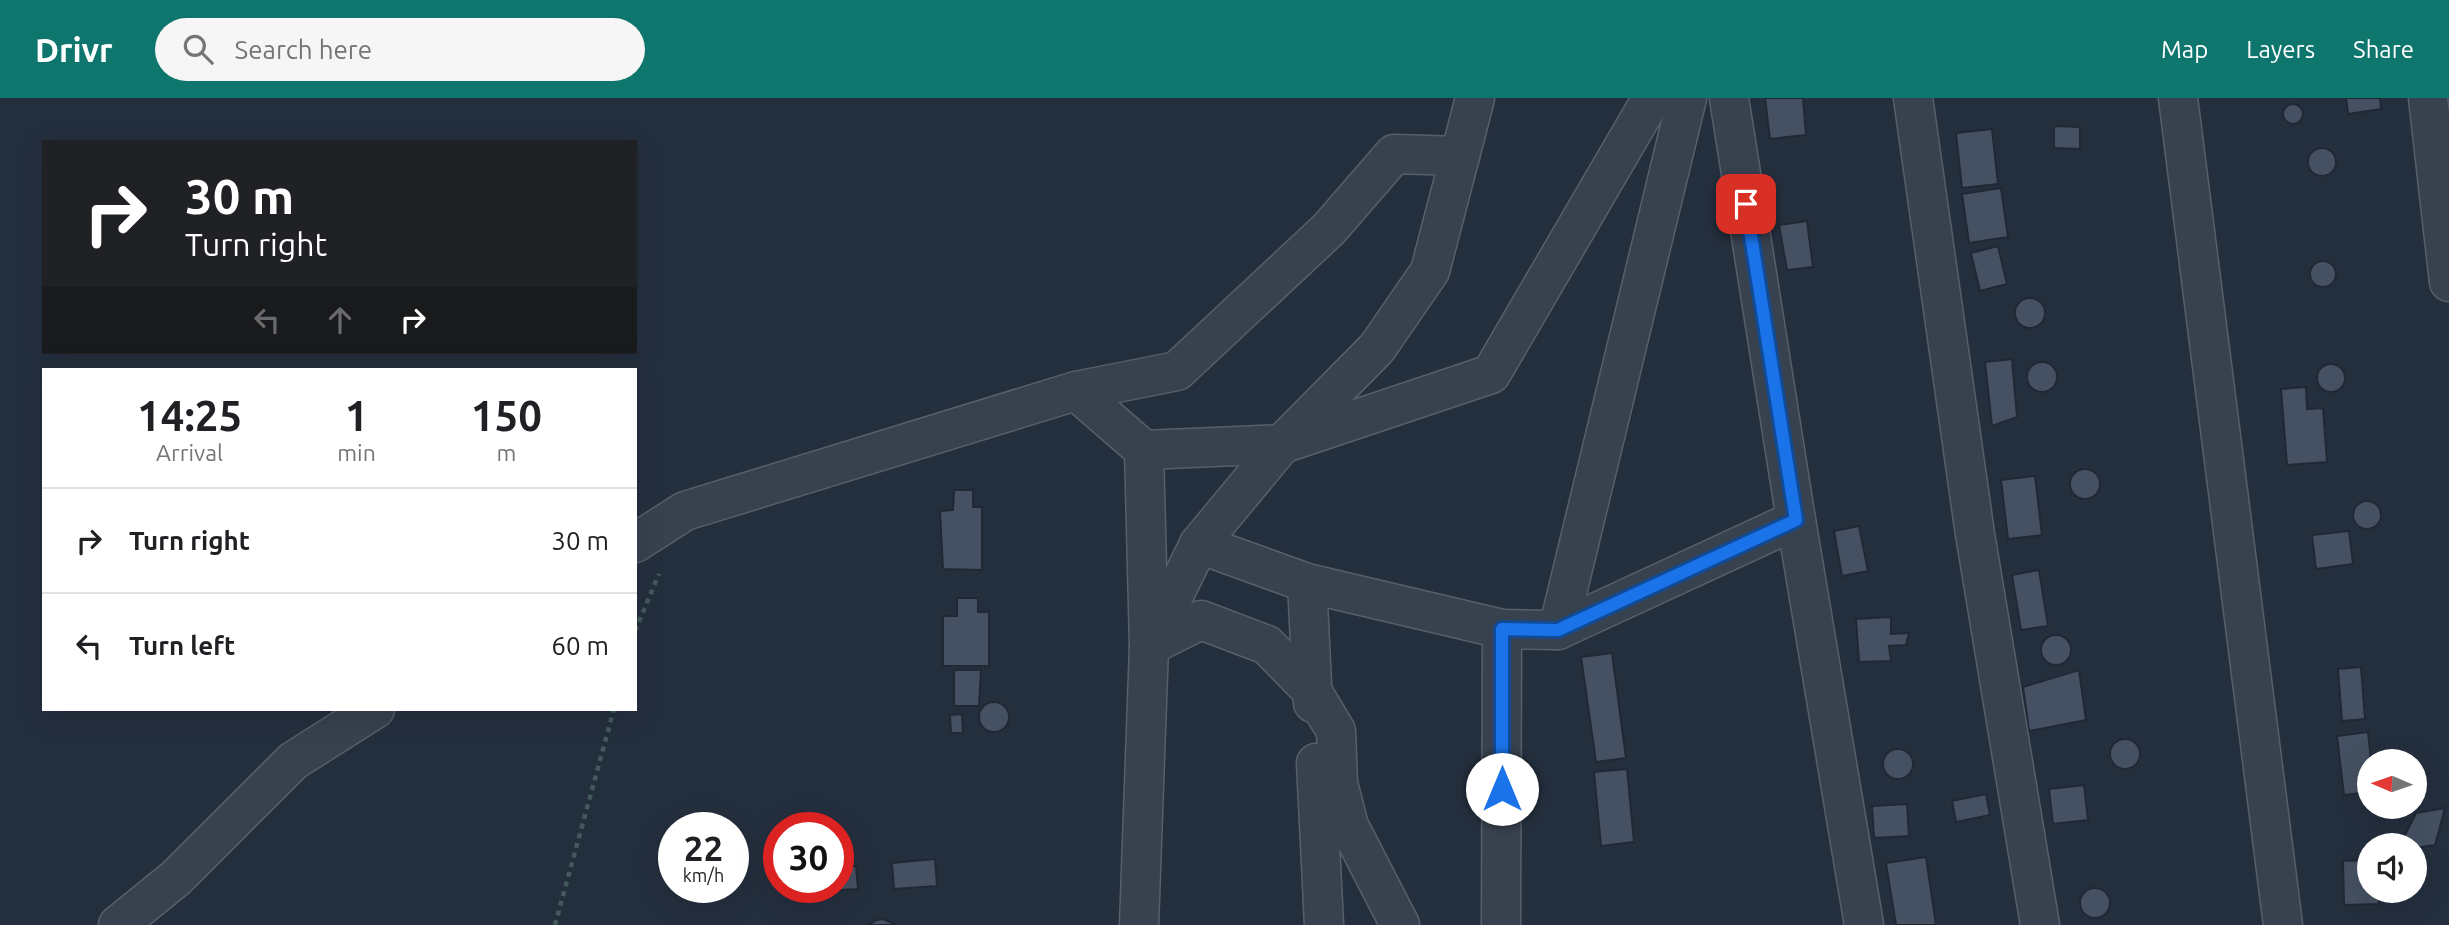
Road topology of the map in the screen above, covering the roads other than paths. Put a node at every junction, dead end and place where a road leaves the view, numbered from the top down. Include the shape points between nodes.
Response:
1 (1475, 98) edge
2 (1652, 98) edge
3 (1687, 98) edge
4 (1729, 98) edge
5 (1913, 98) edge
6 (2178, 98) edge
7 (2428, 98) edge
8 (1460, 156) junction
9 (2449, 282) edge
10 (1076, 391) junction
11 (1282, 444) junction
12 (1144, 450) junction
13 (1796, 520) junction
14 (637, 542) edge
15 (1199, 544) junction
16 (1307, 583) junction
17 (1502, 629) junction
18 (1558, 630) junction
19 (1149, 646) junction
20 (1312, 691) junction
21 (372, 711) edge
22 (118, 925) edge
23 (1139, 925) edge
24 (1324, 925) edge
25 (1401, 925) edge
26 (1501, 925) edge
27 (1864, 925) edge
28 (2040, 925) edge
29 (2283, 925) edge

1 - 8 street
2 - 11 street via 1491,374
3 - 18 street
4 - 13 street
5 - 28 street via 1975,534
6 - 29 street
7 - 9 street
8 - 10 street via 1394,154 1329,229 1177,371
8 - 11 street via 1430,271 1377,348
10 - 12 street
10 - 14 street via 685,511
11 - 12 street
11 - 15 street
12 - 19 street
13 - 18 street
13 - 27 street
15 - 16 street
15 - 19 street
16 - 17 street
16 - 20 street
17 - 18 street
17 - 26 street
19 - 20 street via 1201,620 1267,645
19 - 23 street
20 - 24 street
20 - 25 street via 1336,731 1338,783 1349,826
21 - 22 street via 293,761 176,878

